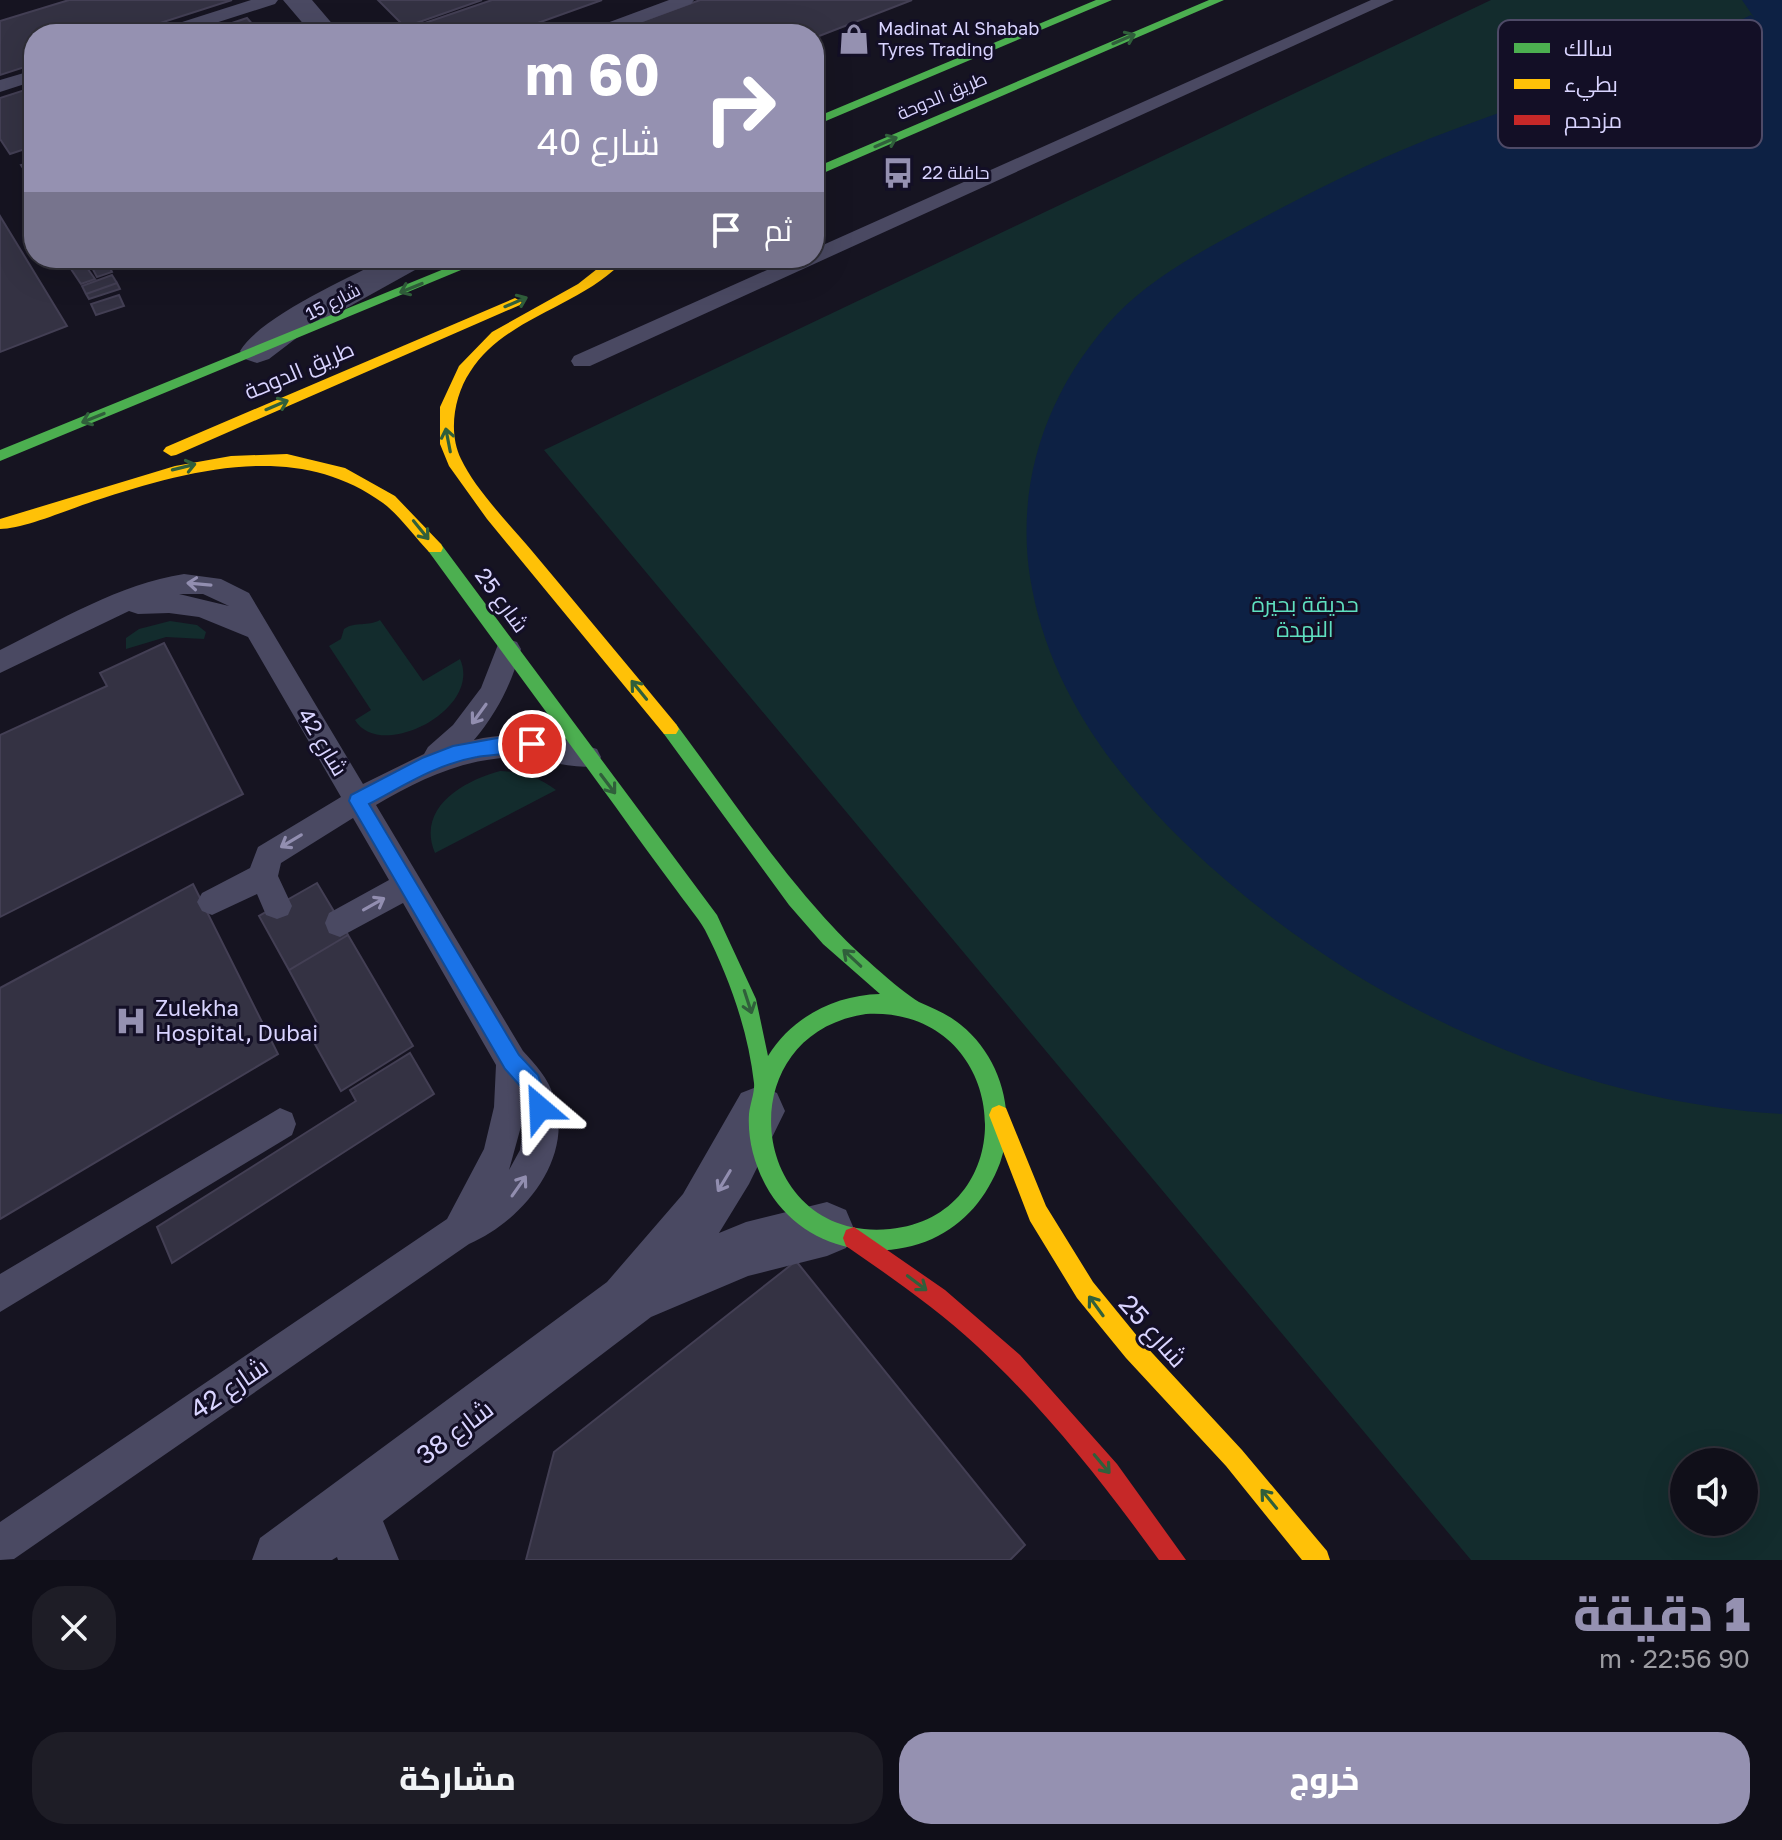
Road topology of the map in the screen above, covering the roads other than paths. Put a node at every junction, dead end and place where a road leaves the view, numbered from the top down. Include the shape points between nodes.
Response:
1 (269, 0) edge
2 (297, 0) edge
3 (685, 0) edge
4 (1106, 0) edge
5 (1385, 0) edge
6 (1212, 1) edge
7 (1152, 6) dead end
8 (1172, 19) junction
9 (194, 24) edge
10 (318, 24) edge
11 (621, 24) edge
12 (996, 24) dead end
13 (24, 78) edge
14 (0, 86) edge
15 (864, 101) junction
16 (824, 118) edge
17 (824, 169) edge
18 (824, 253) edge
19 (394, 268) edge
20 (459, 268) edge
21 (596, 268) edge
22 (607, 268) edge
23 (791, 268) edge
24 (257, 351) junction
25 (582, 361) dead end
26 (0, 456) edge
27 (1, 525) edge
28 (508, 649) junction
29 (0, 662) edge
30 (587, 757) junction
31 (428, 763) junction
32 (358, 801) junction
33 (263, 876) junction
34 (408, 885) junction
35 (212, 902) dead end
36 (277, 906) dead end
37 (340, 923) dead end
38 (912, 1009) junction
39 (761, 1097) junction
40 (996, 1106) junction
41 (280, 1124) dead end
42 (840, 1234) junction
43 (0, 1294) edge
44 (627, 1302) junction
45 (358, 1536) edge
46 (0, 1545) edge
47 (282, 1560) edge
48 (1174, 1560) edge
49 (1318, 1560) edge

1 - 9 lane
2 - 10 street
3 - 11 lane
4 - 15 street, طريق الدوحة
5 - 18 lane
6 - 8 street, طريق الدوحة
7 - 8 street
17 -> 8 street, طريق الدوحة
12 - 15 street via 895,77
13 - 14 lane
15 - 16 street, طريق الدوحة
19 - 24 street, شارع 15 via 307,315
20 -> 24 street, طريق الدوحة
27 -> 21 street, طريق الدوحة
38 -> 22 street, شارع 25 via 830,938 796,899 670,729 454,462 446,416 464,369 497,335
23 - 25 lane
24 -> 26 street, طريق الدوحة
27 -> 28 street, شارع 25 via 184,466 249,457 310,462 361,480 404,511
28 - 30 street, شارع 25
28 -> 31 lane via 495,690 482,710
29 - 32 lane, شارع 42 via 113,606 205,607 231,615 255,629
30 - 31 lane via 532,744 503,744
30 -> 39 street, شارع 25 via 726,949 751,1012
31 - 32 lane
32 -> 33 lane via 275,851 264,863
32 - 34 lane, شارع 42
33 - 35 lane
33 - 36 lane
37 -> 34 lane
34 - 46 lane, شارع 42 via 512,1062 531,1082 540,1108 532,1167 513,1195 488,1217 457,1232
38 - 39 street via 883,1003 852,1006 824,1017 778,1055
38 - 40 street via 962,1038 989,1078
39 - 42 street via 759,1140 766,1167 802,1213
39 -> 44 street, شارع 38 via 735,1161 706,1210
40 - 42 street via 988,1167 971,1196 946,1219 916,1234 882,1240
49 -> 40 street, شارع 25 via 1206,1426 1107,1320 1069,1268 1038,1214
41 - 43 lane
42 - 44 street, شارع 38 via 746,1249
42 -> 48 street via 920,1284 984,1337 1047,1399
44 - 45 street, شارع 38
45 - 47 street, شارع 38

